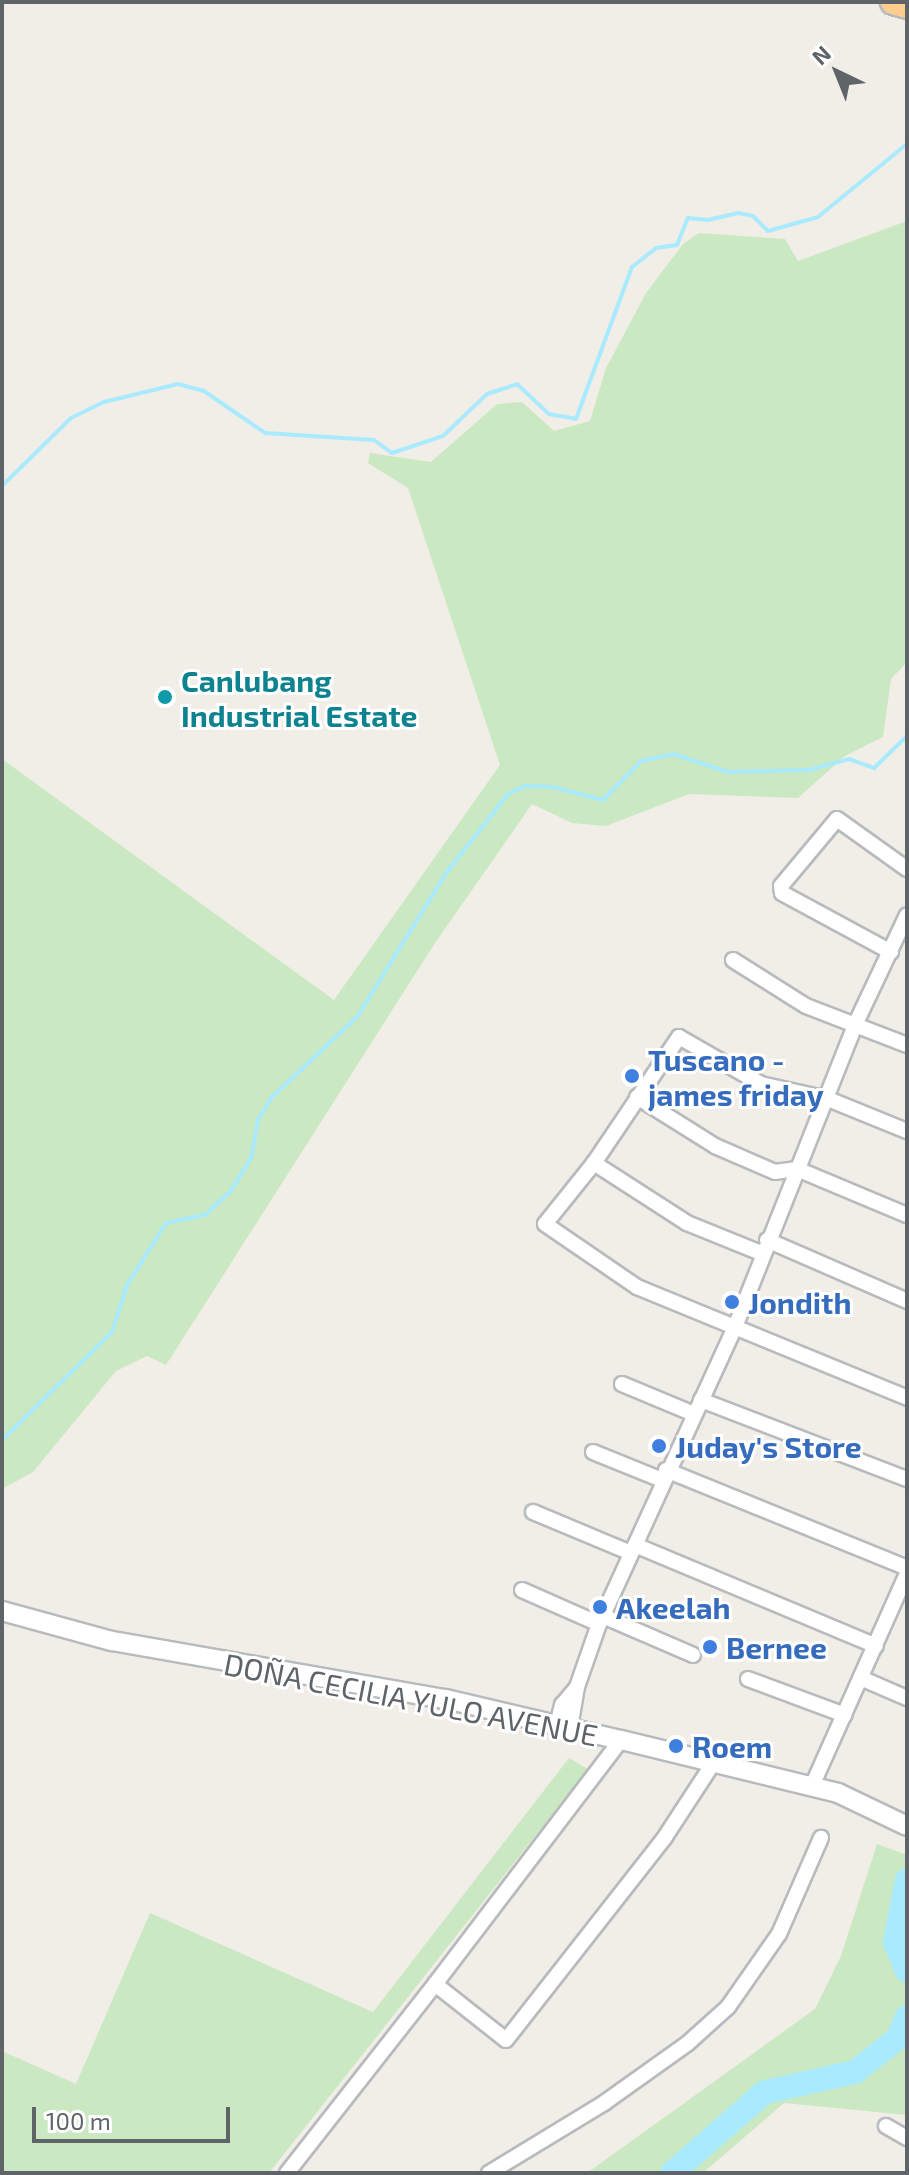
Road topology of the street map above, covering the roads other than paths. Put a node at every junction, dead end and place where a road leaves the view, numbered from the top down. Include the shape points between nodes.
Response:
1 (893, 2) edge
2 (907, 6) edge
3 (907, 869) edge
4 (907, 915) edge
5 (891, 952) junction
6 (733, 960) dead end
7 (856, 1023) junction
8 (907, 1045) edge
9 (637, 1097) junction
10 (828, 1099) junction
11 (907, 1131) edge
12 (594, 1163) junction
13 (797, 1169) junction
14 (907, 1215) edge
15 (764, 1246) junction
16 (907, 1301) edge
17 (735, 1327) junction
18 (622, 1384) dead end
19 (907, 1398) edge
20 (701, 1400) junction
21 (694, 1414) junction
22 (593, 1452) dead end
23 (664, 1475) junction
24 (907, 1479) edge
25 (533, 1512) dead end
26 (633, 1549) junction
27 (907, 1568) edge
28 (907, 1574) edge
29 (522, 1590) dead end
30 (901, 1606) edge
31 (2, 1611) edge
32 (601, 1620) junction
33 (876, 1646) junction
34 (693, 1655) dead end
35 (748, 1679) dead end
36 (863, 1679) junction
37 (907, 1698) edge
38 (845, 1715) junction
39 (564, 1726) junction
40 (621, 1740) junction
41 (712, 1765) junction
42 (812, 1786) junction
43 (907, 1826) edge
44 (821, 1838) dead end
45 (435, 1984) junction
46 (886, 2126) dead end
47 (907, 2138) edge
48 (287, 2173) edge
49 (489, 2173) edge

1 - 2 highway
3 - 5 street via 837,819 781,886 782,893
4 - 5 street
5 - 7 street
6 - 7 street via 806,1006
7 - 8 street
7 - 10 street
9 - 10 street via 679,1037 761,1084
9 - 12 street
9 - 13 street via 715,1146 775,1172
10 - 11 street
10 - 13 street
12 - 15 street via 687,1223
12 - 17 street via 545,1224 637,1287
13 - 14 street
13 - 15 street
15 - 16 street
15 - 17 street
17 - 19 street
17 - 20 street
18 - 21 street
20 - 21 street
20 - 24 street
21 - 23 street
22 - 23 street
23 - 26 street
23 - 27 street
25 - 26 street
26 - 32 street
26 - 33 street
28 - 30 street
29 - 32 street
30 - 33 street
31 - 39 main road, DOÑA CECILIA YULO AVENUE via 126,1644 446,1699
32 - 34 street
32 - 39 street via 577,1687 562,1705
33 - 36 street
35 - 38 street
36 - 37 street
36 - 38 street
38 - 42 street
39 - 40 main road, DOÑA CECILIA YULO AVENUE
40 - 41 main road, DOÑA CECILIA YULO AVENUE
40 - 45 street
41 - 42 main road, DOÑA CECILIA YULO AVENUE
41 - 45 street via 665,1837 506,2040
42 - 43 main road, DOÑA CECILIA YULO AVENUE
44 - 49 street via 779,1934 728,2007 604,2103
45 - 48 street
46 - 47 street

